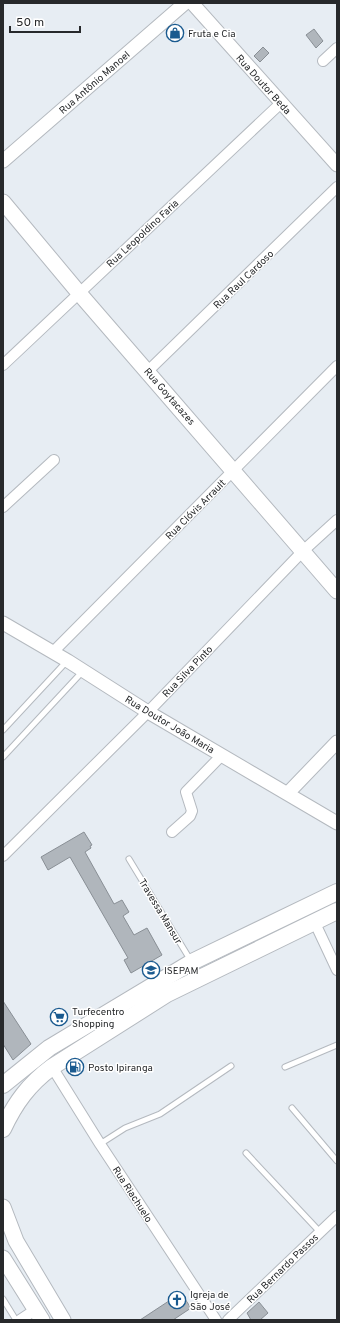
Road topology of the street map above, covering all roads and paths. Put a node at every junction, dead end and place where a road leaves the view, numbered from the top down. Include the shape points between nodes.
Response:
1 (185, 3) edge
2 (192, 3) edge
3 (337, 48) edge
4 (323, 61) dead end
5 (281, 103) junction
6 (3, 161) edge
7 (337, 165) edge
8 (337, 187) edge
9 (3, 202) edge
10 (79, 292) junction
11 (3, 365) edge
12 (337, 366) edge
13 (148, 371) junction
14 (54, 460) dead end
15 (234, 470) junction
16 (3, 507) edge
17 (337, 520) edge
18 (303, 551) junction
19 (337, 591) edge
20 (3, 623) edge
21 (53, 652) junction
22 (68, 661) junction
23 (84, 670) junction
24 (148, 712) junction
25 (3, 730) edge
26 (337, 742) edge
27 (222, 755) junction
28 (3, 757) edge
29 (288, 792) junction
30 (337, 823) edge
31 (172, 832) dead end
32 (3, 856) edge
33 (129, 859) dead end
34 (337, 892) edge
35 (337, 911) edge
36 (314, 921) junction
37 (192, 962) junction
38 (337, 970) edge
39 (337, 1045) edge
40 (231, 1066) dead end
41 (52, 1067) junction
42 (285, 1067) dead end
43 (3, 1085) edge
44 (292, 1108) dead end
45 (3, 1129) edge
46 (100, 1144) junction
47 (246, 1153) dead end
48 (337, 1161) edge
49 (3, 1207) edge
50 (337, 1216) edge
51 (320, 1232) junction
52 (3, 1258) edge
53 (3, 1300) edge
54 (39, 1315) edge
55 (59, 1315) edge
56 (16, 1320) edge
57 (20, 1320) edge
58 (216, 1320) edge
59 (228, 1320) edge

1 - 6 street, Rua Antônio Manoel
2 - 5 street, Rua Doutor Beda
3 - 4 street
5 - 7 street, Rua Doutor Beda
5 - 10 street, Rua Leopoldino Faria
8 - 13 street, Rua Raul Cardoso
9 - 10 main road, Rua Goytacazes
10 - 11 street, Rua Leopoldino Faria
10 - 13 main road, Rua Goytacazes
12 - 15 street, Rua Clóvis Arrault
13 - 15 main road, Rua Goytacazes
14 - 16 street
15 - 18 main road, Rua Goytacazes
15 - 21 street, Rua Clóvis Arrault
17 - 18 street, Rua Silva Pinto
18 - 19 main road, Rua Goytacazes
18 - 24 street, Rua Silva Pinto
20 - 21 street, Rua Doutor João Maria
21 - 22 street, Rua Doutor João Maria
22 - 23 street, Rua Doutor João Maria
22 - 25 lane
23 - 24 street, Rua Doutor João Maria
23 - 28 lane
24 - 27 street, Rua Doutor João Maria
24 - 32 street, Rua Silva Pinto
26 - 29 street
27 - 29 street, Rua Doutor João Maria
27 - 31 street via 186,792 192,811
29 - 30 street, Rua Doutor João Maria
33 - 37 lane, Travessa Mansur
34 - 37 main road
35 - 36 main road
36 - 38 street
36 - 41 main road via 167,994
37 - 43 main road via 49,1048
39 - 42 lane
40 - 46 lane via 160,1114 125,1128
41 - 45 main road via 36,1078 23,1093
41 - 46 street, Rua Riachuelo
44 - 48 lane
46 - 58 street, Rua Riachuelo
47 - 51 lane
49 - 55 main road via 16,1241
50 - 51 street, Rua Bernardo Passos
51 - 59 street, Rua Bernardo Passos
52 - 54 main road
53 - 56 lane
54 - 55 main road via 45,1304
54 - 57 street

